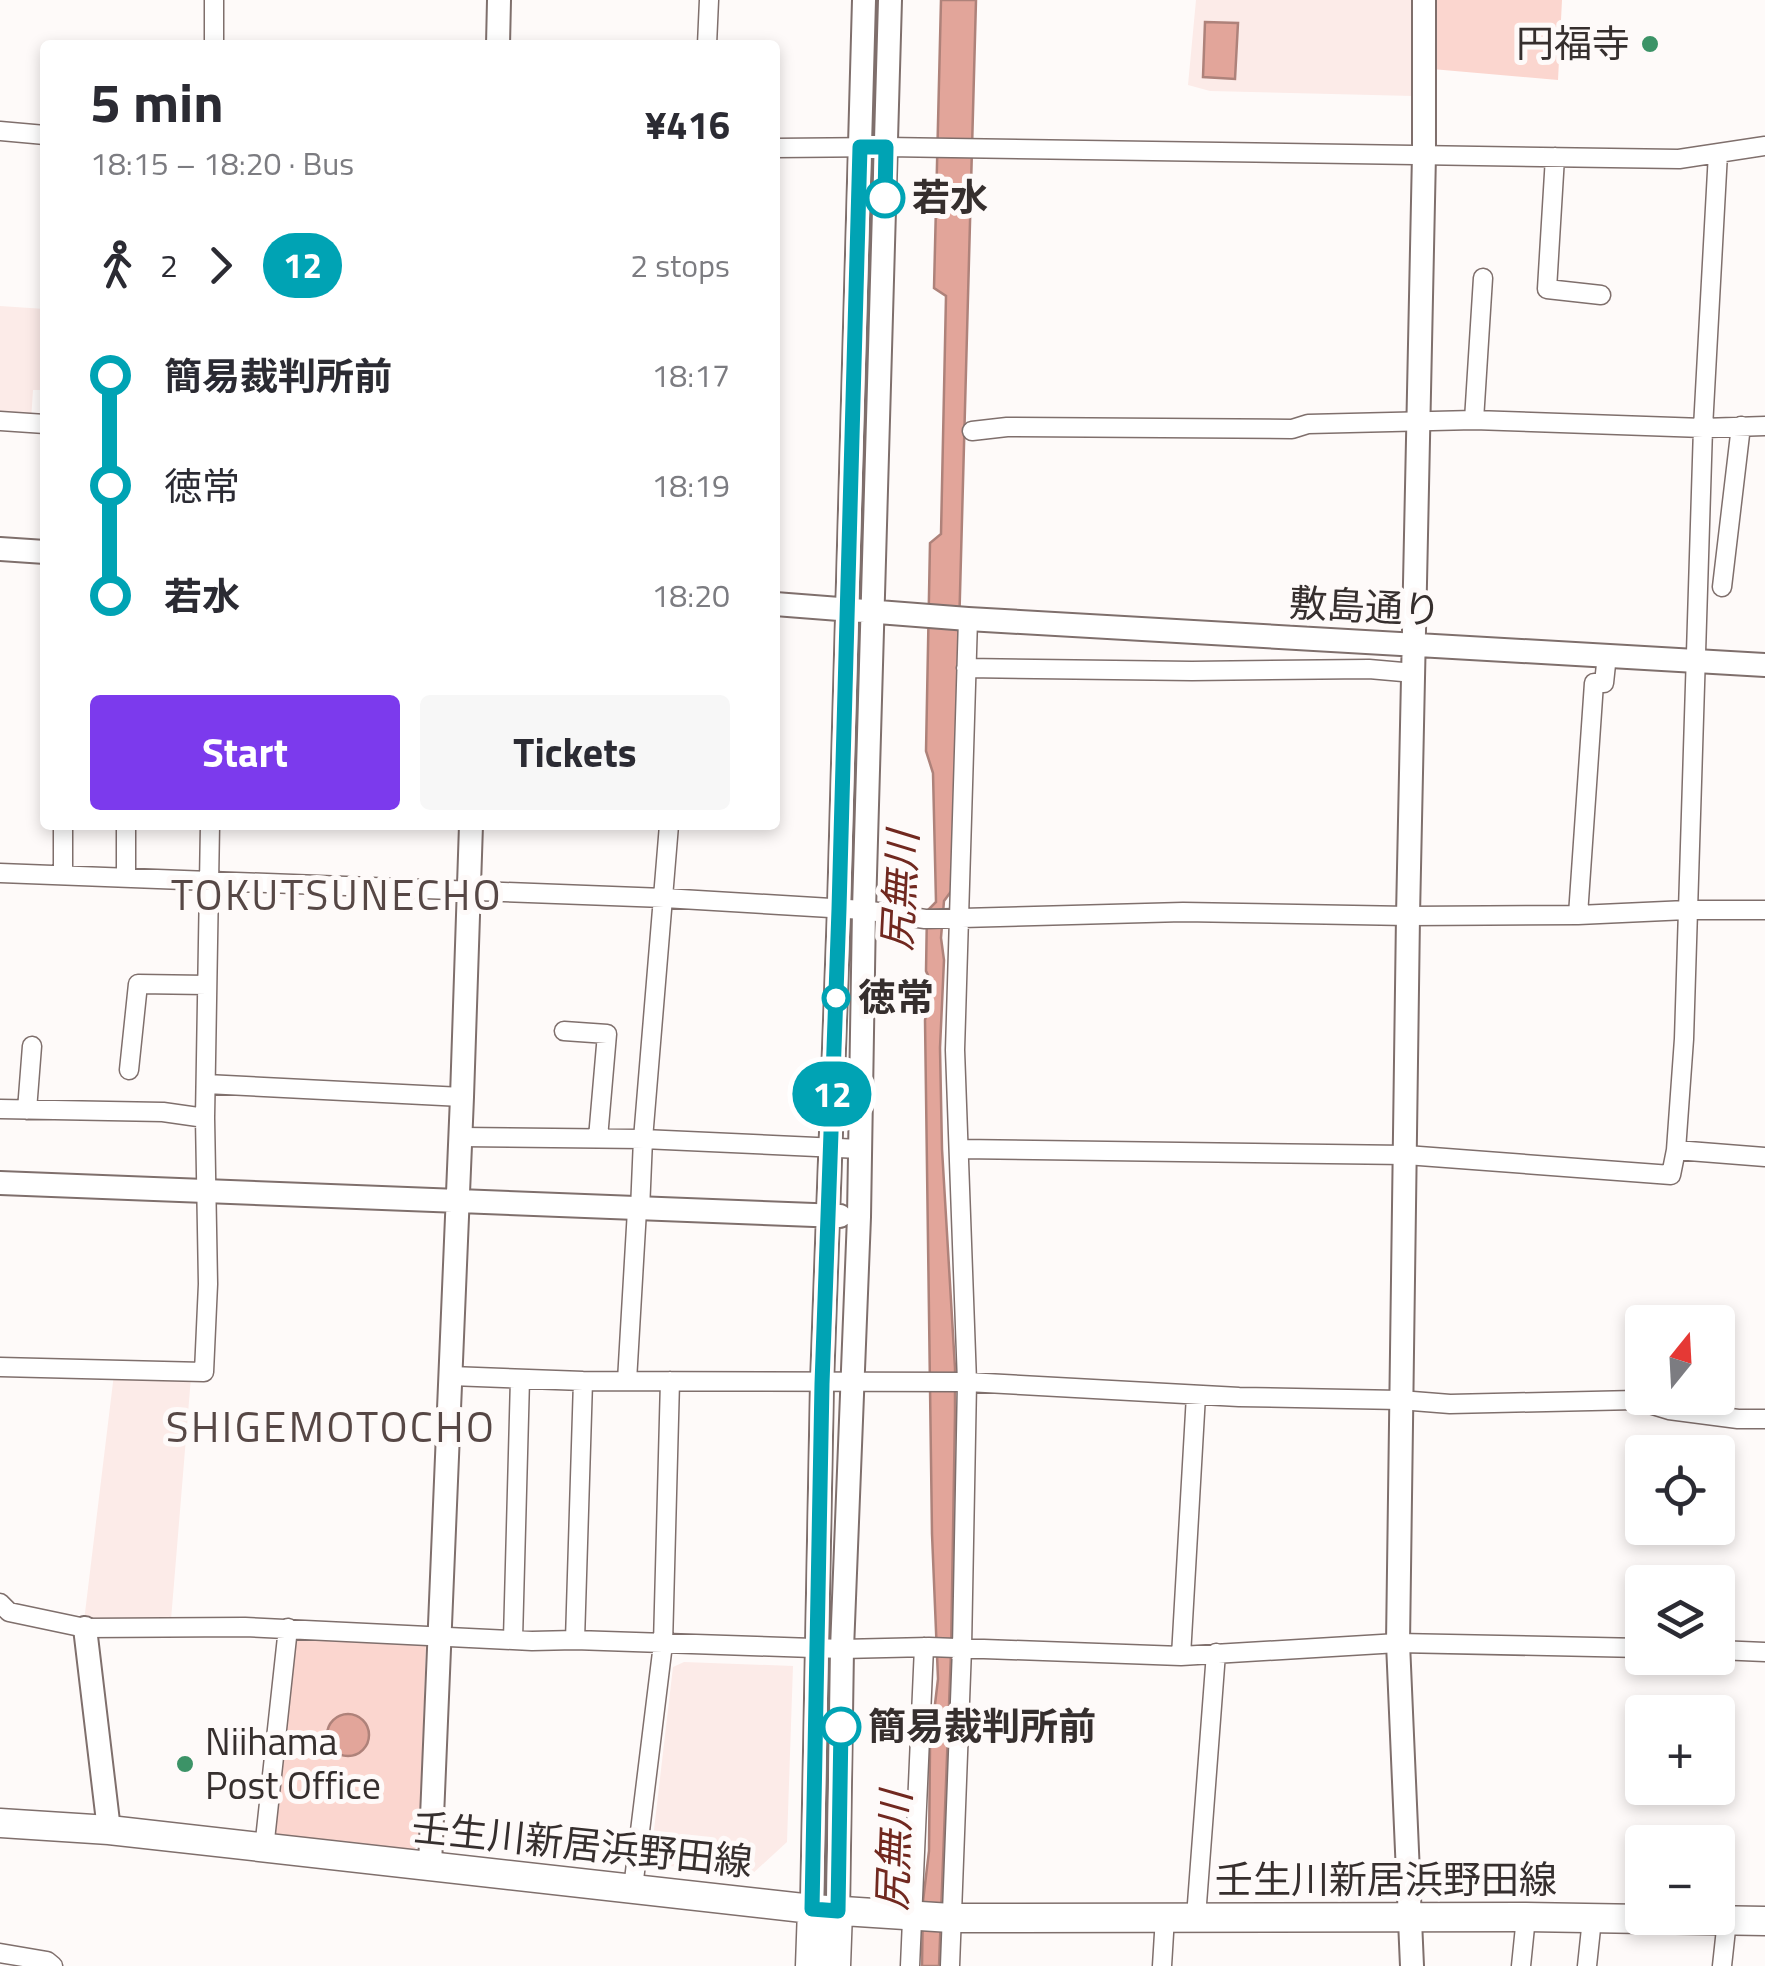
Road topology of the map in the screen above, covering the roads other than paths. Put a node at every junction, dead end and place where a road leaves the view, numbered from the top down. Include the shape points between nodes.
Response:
1 (214, 0) edge
2 (500, 0) edge
3 (709, 0) edge
4 (864, 0) edge
5 (890, 0) edge
6 (1424, 0) edge
7 (214, 40) edge
8 (498, 40) edge
9 (707, 40) edge
10 (0, 131) edge
11 (40, 135) edge
12 (1765, 146) edge
13 (860, 147) junction
14 (886, 147) junction
15 (780, 148) edge
16 (1424, 154) junction
17 (1718, 154) junction
18 (1556, 156) junction
19 (855, 273) junction
20 (883, 276) junction
21 (1482, 278) dead end
22 (1601, 295) dead end
23 (1420, 420) junction
24 (1474, 420) junction
25 (0, 421) edge
26 (40, 424) edge
27 (1741, 426) junction
28 (1765, 426) edge
29 (1703, 428) junction
30 (972, 430) dead end
31 (0, 549) edge
32 (40, 552) edge
33 (1722, 588) dead end
34 (780, 604) edge
35 (860, 610) junction
36 (965, 618) junction
37 (1414, 645) junction
38 (1607, 656) junction
39 (1695, 660) junction
40 (1765, 665) edge
41 (966, 668) junction
42 (1414, 673) junction
43 (63, 830) edge
44 (126, 830) edge
45 (210, 830) edge
46 (471, 830) edge
47 (669, 830) edge
48 (0, 873) edge
49 (63, 876) junction
50 (126, 878) junction
51 (209, 881) junction
52 (468, 892) junction
53 (664, 898) junction
54 (839, 909) junction
55 (864, 910) junction
56 (1687, 910) junction
57 (1765, 910) edge
58 (1578, 915) junction
59 (1408, 916) junction
60 (954, 918) junction
61 (207, 985) junction
62 (564, 1031) dead end
63 (32, 1046) dead end
64 (129, 1070) dead end
65 (206, 1084) junction
66 (462, 1098) junction
67 (0, 1110) edge
68 (27, 1110) junction
69 (205, 1118) junction
70 (460, 1137) junction
71 (598, 1138) junction
72 (643, 1139) junction
73 (830, 1148) junction
74 (960, 1148) junction
75 (860, 1149) junction
76 (1676, 1150) junction
77 (1406, 1155) junction
78 (1765, 1156) edge
79 (0, 1184) edge
80 (207, 1190) junction
81 (456, 1200) junction
82 (639, 1210) junction
83 (828, 1216) junction
84 (858, 1217) junction
85 (0, 1367) edge
86 (451, 1376) junction
87 (520, 1379) junction
88 (583, 1381) junction
89 (627, 1381) junction
90 (670, 1381) junction
91 (853, 1382) junction
92 (964, 1383) junction
93 (822, 1384) junction
94 (1196, 1395) junction
95 (1400, 1400) junction
96 (1765, 1419) edge
97 (0, 1603) edge
98 (85, 1628) junction
99 (288, 1628) junction
100 (442, 1636) junction
101 (513, 1639) junction
102 (575, 1640) junction
103 (1398, 1642) junction
104 (663, 1644) junction
105 (926, 1647) junction
106 (817, 1648) junction
107 (959, 1648) junction
108 (1625, 1648) edge
109 (842, 1649) junction
110 (1735, 1651) edge
111 (1765, 1652) edge
112 (1216, 1653) junction
113 (1181, 1656) junction
114 (0, 1823) edge
115 (109, 1830) junction
116 (264, 1848) junction
117 (430, 1865) junction
118 (633, 1888) junction
119 (825, 1910) junction
120 (915, 1916) junction
121 (1164, 1917) junction
122 (1196, 1917) junction
123 (1526, 1917) junction
124 (948, 1918) junction
125 (1410, 1918) junction
126 (1592, 1919) junction
127 (1625, 1919) edge
128 (1735, 1920) edge
129 (1765, 1921) edge
130 (1725, 1935) edge
131 (0, 1953) edge
132 (53, 1966) edge
133 (810, 1966) edge
134 (836, 1966) edge
135 (910, 1966) edge
136 (950, 1966) edge
137 (1162, 1966) edge
138 (1412, 1966) edge
139 (1521, 1966) edge
140 (1587, 1966) edge
141 (1722, 1966) edge

1 - 7 street
2 - 8 street
3 - 9 street
4 - 13 street
5 - 14 street
6 - 16 street
10 - 11 street
12 - 17 street
13 - 14 street
13 - 15 street
13 - 19 street
14 - 16 street
14 - 20 street
16 - 18 street
16 - 23 street
17 - 18 street
17 - 29 street
18 - 22 street via 1547,289
19 - 20 street
19 - 35 street
20 - 35 street
21 - 24 street
23 - 24 street
23 - 30 street via 1292,429
23 - 37 street
24 - 29 street
25 - 26 street
27 - 28 street
27 - 29 street
27 - 33 street
29 - 39 street
31 - 32 street
34 - 35 street
35 - 36 street, 敷島通り
35 - 54 street
35 - 55 street
36 - 37 street, 敷島通り
36 - 41 street
37 - 38 street, 敷島通り
37 - 42 street
38 - 39 street, 敷島通り
38 - 58 street via 1604,683 1594,683
39 - 40 street, 敷島通り
39 - 56 street
41 - 42 street
41 - 60 street
42 - 59 street
43 - 49 street
44 - 50 street
45 - 51 street
46 - 52 street
47 - 53 street
48 - 49 street
49 - 50 street
50 - 51 street
51 - 52 street
51 - 61 street
52 - 53 street
52 - 66 street
53 - 54 street
53 - 72 street
54 - 55 street
54 - 73 street
55 - 60 street
55 - 75 street
56 - 57 street
56 - 58 street
56 - 76 street
58 - 59 street
59 - 60 street
59 - 77 street
60 - 74 street
61 - 64 street via 138,984
61 - 65 street
62 - 71 street via 607,1034
63 - 68 street
65 - 66 street
65 - 69 street
66 - 70 street
67 - 68 street
68 - 69 street
69 - 80 street
70 - 71 street
70 - 81 street
71 - 72 street
72 - 73 street
72 - 82 street
73 - 75 street
73 - 83 street
74 - 77 street
74 - 92 street
75 - 84 street
76 - 77 street via 1671,1175
76 - 78 street
77 - 95 street
79 - 80 street
80 - 81 street
80 - 85 street via 204,1372
81 - 82 street
81 - 86 street
82 - 83 street
82 - 89 street
83 - 84 street
83 - 93 street
84 - 91 street
86 - 87 street
86 - 100 street
87 - 88 street
87 - 101 street
88 - 89 street
88 - 102 street
89 - 90 street
90 - 93 street
90 - 104 street
91 - 92 street
91 - 93 street
91 - 109 street
92 - 94 street
92 - 107 street
93 - 106 street
94 - 95 street
94 - 113 street
95 - 96 street via 1636,1400 1669,1410
95 - 103 street
97 - 98 street via 9,1612
98 - 99 street
98 - 115 street
99 - 100 street
99 - 116 street
100 - 101 street
100 - 117 street
101 - 102 street
102 - 104 street
103 - 108 street
103 - 112 street
103 - 125 street
104 - 106 street
104 - 118 street
105 - 107 street
105 - 109 street
105 - 120 street
106 - 109 street
106 - 119 street
107 - 113 street
107 - 124 street
109 - 119 street
110 - 111 street
112 - 113 street
112 - 122 street
114 - 115 main road, 壬生川新居浜野田線
115 - 116 main road, 壬生川新居浜野田線
116 - 117 main road, 壬生川新居浜野田線
117 - 118 main road, 壬生川新居浜野田線
118 - 119 main road, 壬生川新居浜野田線
119 - 120 main road, 壬生川新居浜野田線
119 - 133 main road
119 - 134 main road
120 - 124 main road, 壬生川新居浜野田線
120 - 135 street
121 - 122 main road, 壬生川新居浜野田線
121 - 124 main road, 壬生川新居浜野田線
121 - 137 street
122 - 125 main road, 壬生川新居浜野田線
123 - 125 main road, 壬生川新居浜野田線
123 - 126 main road, 壬生川新居浜野田線
123 - 139 street
124 - 136 street
125 - 138 street
126 - 127 main road, 壬生川新居浜野田線
126 - 140 street
128 - 129 main road, 壬生川新居浜野田線
130 - 141 street
131 - 132 street

